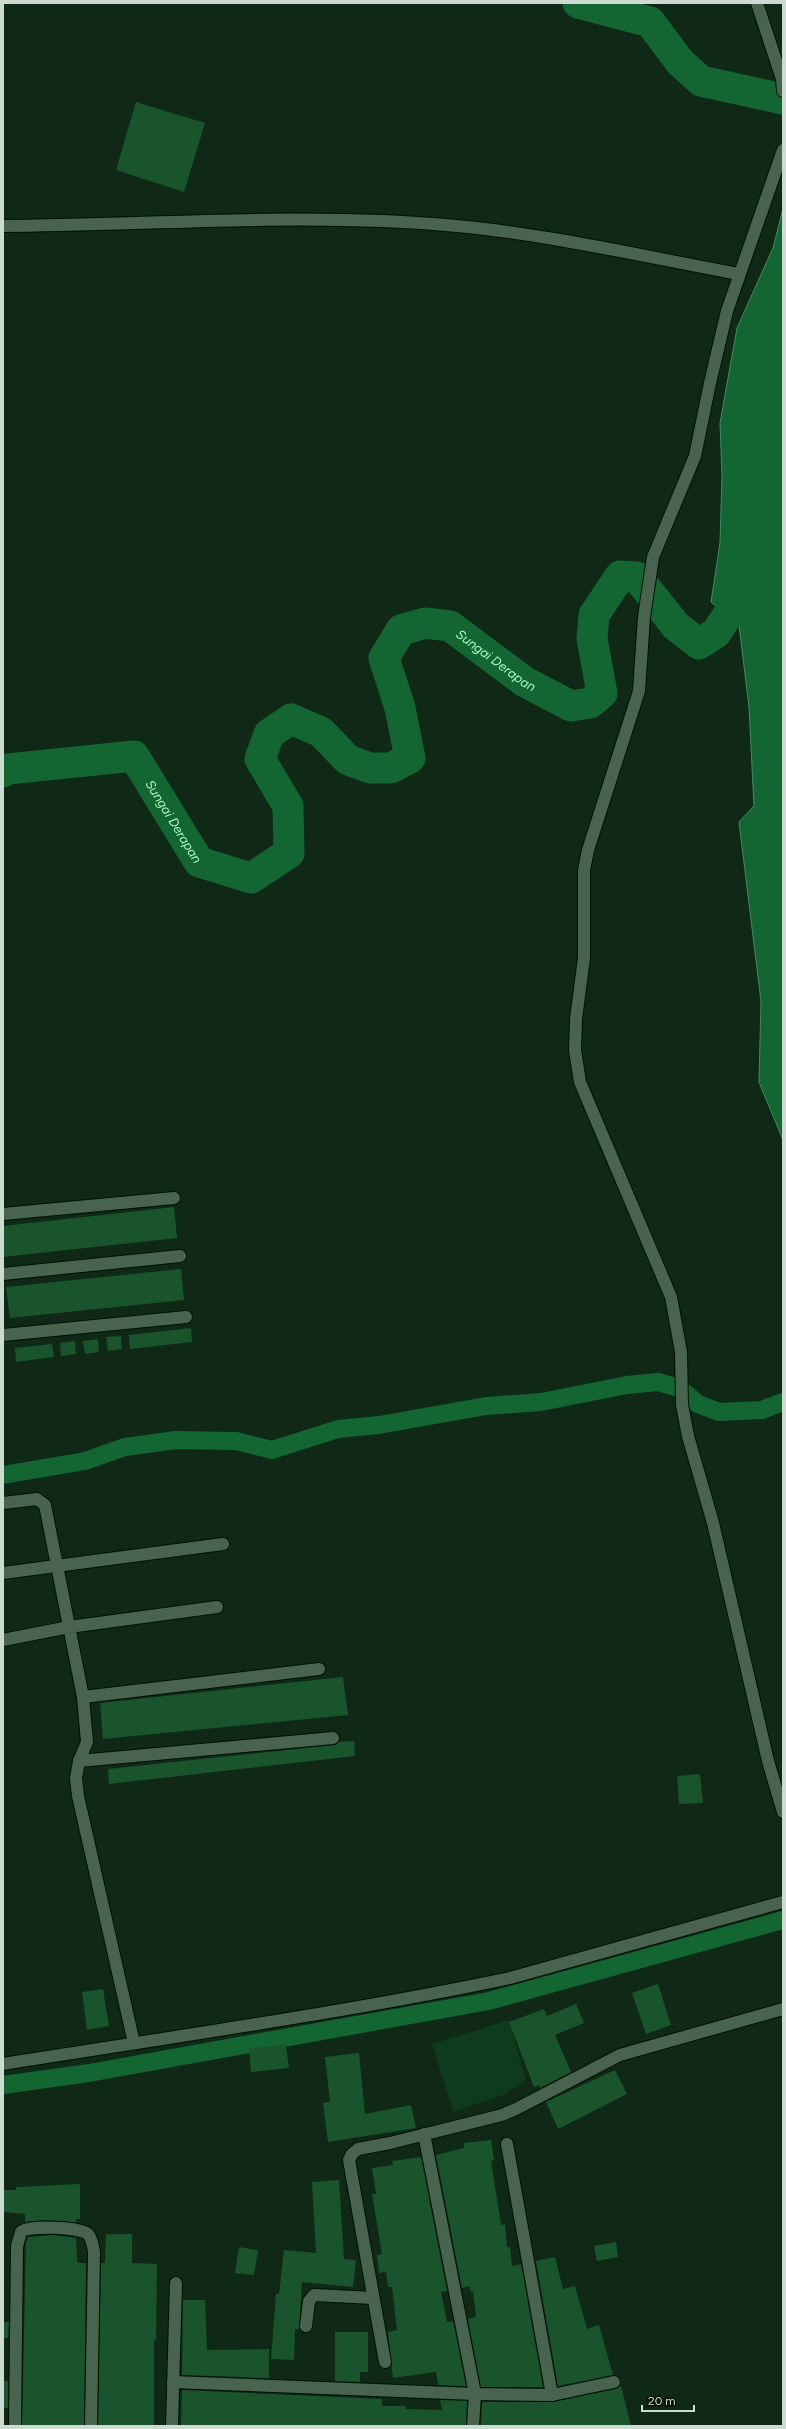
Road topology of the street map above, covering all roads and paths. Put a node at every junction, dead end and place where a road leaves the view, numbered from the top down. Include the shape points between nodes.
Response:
1 (757, 3) edge
2 (782, 85) edge
3 (783, 150) edge
4 (3, 226) edge
5 (739, 274) junction
6 (174, 1198) dead end
7 (3, 1214) edge
8 (180, 1256) dead end
9 (3, 1274) edge
10 (186, 1317) dead end
11 (3, 1335) edge
12 (3, 1503) edge
13 (223, 1544) dead end
14 (57, 1565) junction
15 (3, 1573) edge
16 (217, 1607) dead end
17 (69, 1627) junction
18 (3, 1640) edge
19 (319, 1669) dead end
20 (83, 1697) junction
21 (333, 1738) dead end
22 (79, 1761) junction
23 (783, 1812) edge
24 (783, 1902) edge
25 (783, 2009) edge
26 (134, 2043) junction
27 (3, 2064) edge
28 (424, 2134) junction
29 (507, 2144) dead end
30 (176, 2283) dead end
31 (373, 2298) junction
32 (306, 2326) dead end
33 (385, 2362) dead end
34 (173, 2382) junction
35 (614, 2382) dead end
36 (476, 2394) junction
37 (552, 2395) junction
38 (15, 2426) edge
39 (91, 2426) edge
40 (172, 2426) edge
41 (473, 2426) edge

1 - 2 street
3 - 5 street
4 - 5 street via 304,220 457,226 520,234
5 - 23 street via 717,350 695,456 653,557 644,617 639,691 597,818 584,870 584,958 576,1019 575,1050 580,1082 671,1297 681,1352 682,1405 688,1436 712,1516 768,1761
6 - 7 street
8 - 9 street
10 - 11 street
12 - 14 street via 37,1499 45,1505
13 - 14 street
14 - 15 street
14 - 17 street
16 - 17 street
17 - 18 street
17 - 20 street
19 - 20 street
20 - 22 street via 87,1742
21 - 22 street
22 - 26 street via 76,1778 78,1796
24 - 26 street via 510,1978 356,2008
25 - 28 street via 626,2052 516,2109
26 - 27 street
28 - 31 street via 358,2149 349,2160
28 - 36 street
29 - 37 street
30 - 34 street
31 - 32 street via 314,2295 309,2301
31 - 33 street
34 - 36 street
34 - 40 street
35 - 37 street
36 - 37 street
36 - 41 street
38 - 39 street via 17,2246 21,2232 31,2227 80,2230 88,2234 92,2241 94,2252

